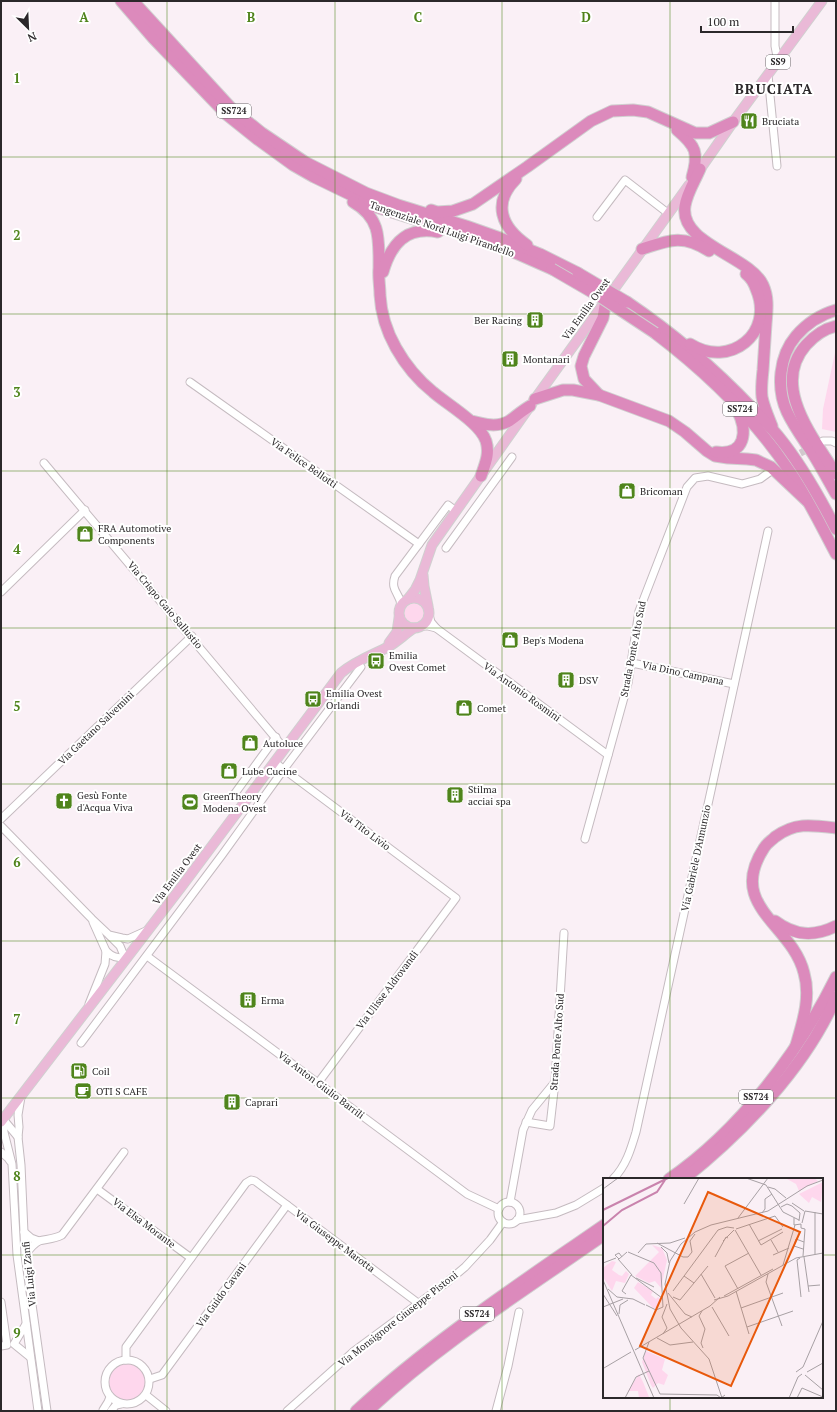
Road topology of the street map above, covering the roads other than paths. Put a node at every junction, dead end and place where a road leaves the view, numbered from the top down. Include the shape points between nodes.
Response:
1 (121, 1) edge
2 (133, 1) edge
3 (775, 1) edge
4 (822, 1) edge
5 (778, 62) junction
6 (768, 75) junction
7 (662, 118) junction
8 (733, 122) junction
9 (777, 166) dead end
10 (527, 167) junction
11 (700, 169) junction
12 (312, 176) junction
13 (689, 186) junction
14 (366, 193) junction
15 (668, 214) junction
16 (597, 217) dead end
17 (481, 240) junction
18 (642, 249) junction
19 (540, 254) junction
20 (555, 266) junction
21 (380, 282) junction
22 (606, 300) junction
23 (836, 310) edge
24 (836, 326) edge
25 (659, 329) junction
26 (190, 382) dead end
27 (599, 395) junction
28 (533, 402) junction
29 (734, 403) junction
30 (470, 421) junction
31 (777, 435) junction
32 (824, 441) dead end
33 (836, 443) edge
34 (704, 448) junction
35 (512, 457) dead end
36 (44, 463) dead end
37 (771, 471) dead end
38 (836, 474) edge
39 (481, 476) junction
40 (492, 484) junction
41 (836, 494) edge
42 (807, 501) junction
43 (84, 510) junction
44 (456, 511) junction
45 (836, 529) edge
46 (768, 531) dead end
47 (419, 544) junction
48 (446, 548) dead end
49 (836, 554) edge
50 (423, 572) junction
51 (1, 592) edge
52 (404, 600) junction
53 (429, 610) junction
54 (399, 618) junction
55 (418, 627) junction
56 (436, 628) junction
57 (192, 636) junction
58 (379, 651) junction
59 (632, 663) junction
60 (361, 667) dead end
61 (734, 684) junction
62 (276, 737) junction
63 (284, 748) junction
64 (608, 755) junction
65 (274, 762) junction
66 (284, 769) junction
67 (233, 796) dead end
68 (1, 819) edge
69 (1, 826) edge
70 (836, 828) edge
71 (585, 838) dead end
72 (182, 886) junction
73 (194, 894) junction
74 (456, 898) joint
75 (763, 912) junction
76 (92, 919) junction
77 (836, 926) edge
78 (148, 930) junction
79 (564, 933) dead end
80 (109, 935) junction
81 (106, 951) junction
82 (147, 956) junction
83 (125, 958) junction
84 (836, 977) edge
85 (835, 1002) edge
86 (87, 1008) junction
87 (81, 1043) dead end
88 (796, 1045) junction
89 (555, 1082) junction
90 (318, 1083) junction
91 (21, 1095) junction
92 (2, 1120) edge
93 (526, 1122) junction
94 (18, 1137) junction
95 (1, 1152) edge
96 (124, 1152) dead end
97 (12, 1164) junction
98 (614, 1178) edge
99 (670, 1178) edge
100 (685, 1178) edge
101 (97, 1189) junction
102 (603, 1189) edge
103 (510, 1202) junction
104 (287, 1205) junction
105 (499, 1209) junction
106 (517, 1220) junction
107 (503, 1222) junction
108 (603, 1226) edge
109 (24, 1232) junction
110 (603, 1236) edge
111 (39, 1242) junction
112 (25, 1255) junction
113 (191, 1258) junction
114 (1, 1302) edge
115 (418, 1303) junction
116 (519, 1312) dead end
117 (26, 1324) junction
118 (7, 1345) edge
119 (30, 1357) junction
120 (126, 1360) junction
121 (150, 1379) junction
122 (146, 1395) junction
123 (110, 1397) junction
124 (121, 1404) junction
125 (372, 1408) edge
126 (102, 1410) edge
127 (38, 1411) edge
128 (47, 1411) edge
129 (111, 1411) edge
130 (166, 1411) edge
131 (287, 1411) edge
132 (356, 1411) edge
133 (496, 1411) edge

1 - 12 highway, SS724 via 227,115 257,140
2 - 14 highway, Tangenziale Nord Luigi Pirandello / SS724 via 232,109 293,155
3 - 5 street via 775,46
4 - 5 main road, Via Emilia Ovest / SS9
5 - 6 main road, Via Emilia Ovest / SS9
6 - 8 main road, Via Emilia Ovest / SS9
6 - 9 street
7 - 8 highway via 687,131 702,134 716,131
7 - 10 highway via 648,112 633,110 618,110 605,114 590,121
7 - 13 highway via 686,137 695,150 696,160
8 - 11 main road, Via Emilia Ovest / SS9
10 - 14 highway via 479,201 453,211 437,212
10 - 19 highway via 509,186 503,201 503,213 507,227 512,233
11 - 13 main road, Via Emilia Ovest / SS9
11 - 31 highway via 685,207 689,224 709,244 753,272 764,286 768,310 761,389 765,409
12 - 17 highway, Tangenziale Nord Luigi Pirandello / SS724 via 376,207
12 - 21 highway via 323,188 361,208 372,220 380,242
13 - 15 main road, Via Emilia Ovest / SS9
14 - 19 highway, Tangenziale Nord Luigi Pirandello / SS724 via 483,231
15 - 16 street via 625,180
15 - 18 main road, Via Emilia Ovest / SS9
17 - 20 highway, Tangenziale Nord Luigi Pirandello / SS724
17 - 21 highway via 460,238 430,230 408,234 390,251
18 - 22 main road, Via Emilia Ovest / SS9
18 - 25 highway via 676,240 702,246 748,276 759,297 760,317 755,331 743,344 732,350 722,353 704,351 676,333
19 - 20 highway, Tangenziale Nord Luigi Pirandello / SS724
20 - 25 highway, Tangenziale Nord Luigi Pirandello / SS724, bridge via 608,301
21 - 30 highway via 385,322 398,352 427,387
22 - 27 highway via 603,318 581,366 584,379
22 - 28 main road, Via Emilia Ovest / SS9
23 - 41 highway via 818,316 791,342 782,364 781,380 786,411
24 - 38 highway via 817,335 803,349 794,366 792,379 793,393 800,414
25 - 29 highway, Tangenziale Nord Luigi Pirandello / SS724
25 - 31 highway, Tangenziale Nord Luigi Pirandello / SS724 via 728,383
26 - 47 street, Via Felice Bellotti
27 - 28 highway via 563,390
27 - 34 highway via 669,421
28 - 30 highway via 508,421 499,424
28 - 39 main road, Via Emilia Ovest / SS9
29 - 34 highway via 744,424 741,442 727,452
29 - 42 highway, Tangenziale Nord Luigi Pirandello / SS724 via 768,441
30 - 39 highway via 482,432 486,440 488,452
31 - 45 highway, Tangenziale Nord Luigi Pirandello / SS724 via 819,497
32 - 33 street via 832,440
34 - 42 highway via 715,456 756,460 772,467
35 - 40 street
36 - 43 street, Via Crispo Gaio Sallustio
37 - 59 street, Strada Ponte Alto Sud via 754,481 742,484 708,476 695,478 687,486 639,611
39 - 40 street
39 - 44 main road, Via Emilia Ovest / SS9
40 - 48 street
42 - 49 highway, Tangenziale Nord Luigi Pirandello / SS724
43 - 51 street
43 - 57 street, Via Crispo Gaio Sallustio
44 - 47 street via 448,505
44 - 50 main road, Via Emilia Ovest / SS9 via 432,545
46 - 61 street, Via Gabriele D'Annunzio
47 - 52 street via 395,576 393,586
50 - 52 main road, Via Emilia Ovest via 415,590
50 - 53 main road, Via Emilia Ovest
52 - 53 main road via 419,598
52 - 54 main road via 398,612
53 - 55 main road via 427,621
53 - 56 street via 431,622
54 - 55 main road via 405,625
54 - 58 main road, Via Emilia Ovest via 397,632
55 - 56 street
55 - 58 main road, Via Emilia Ovest
56 - 64 street, Via Antonio Rosmini
57 - 62 street, Via Crispo Gaio Sallustio
57 - 68 street, Via Gaetano Salvemini
58 - 63 main road, Via Emilia Ovest via 341,673
59 - 61 street, Via Dino Campana
59 - 64 street, Strada Ponte Alto Sud
60 - 66 street
61 - 98 street, Via Gabriele D'Annunzio via 636,1132 630,1152 620,1173
62 - 63 street, Via Crispo Gaio Sallustio
62 - 67 street
63 - 65 main road, Via Emilia Ovest
64 - 71 street, Strada Ponte Alto Sud
65 - 66 street, Via Tito Livio
65 - 72 main road, Via Emilia Ovest
66 - 73 street
66 - 74 street, Via Tito Livio
69 - 76 street
70 - 75 highway via 809,825 795,827 782,832 766,844 754,867 753,892
72 - 73 street
72 - 78 main road, Via Emilia Ovest
73 - 82 street
74 - 90 street, Via Ulisse Aldrovandi
75 - 77 highway via 784,927 803,933 825,932
75 - 88 highway via 793,947 804,973 806,998
76 - 80 street
76 - 81 street
78 - 80 street via 128,938
78 - 83 main road, Via Emilia Ovest
79 - 89 street, Strada Ponte Alto Sud
80 - 83 street via 120,946
81 - 83 street via 117,958
81 - 86 street via 105,964
82 - 87 street
82 - 90 street, Via Anton Giulio Barrili
83 - 86 main road, Via Emilia Ovest
84 - 88 highway, SS724
85 - 100 highway, SS724 via 817,1034 767,1100 717,1152
86 - 91 main road, Via Emilia Ovest
88 - 99 highway, SS724 via 780,1069 737,1119 711,1145
89 - 93 street via 532,1110
89 - 93 street, Strada Ponte Alto Sud via 550,1126
90 - 105 street, Via Anton Giulio Barrili via 467,1194
91 - 92 main road, Via Emilia Ovest
91 - 94 street, Via Luigi Zanfi
92 - 94 street
92 - 97 street, Via Luigi Zanfi
93 - 103 street
94 - 109 street, Via Luigi Zanfi
95 - 97 street
96 - 101 street
97 - 117 street, Via Luigi Zanfi via 17,1255
101 - 111 street via 62,1235
101 - 113 street, Via Elsa Morante
102 - 106 street via 576,1205 535,1218
103 - 105 street via 503,1204
103 - 106 street via 518,1207 520,1214
104 - 113 street, Via Giuseppe Marotta via 256,1181 251,1180 246,1183
104 - 115 street, Via Giuseppe Marotta
104 - 121 street, Via Guido Cavani via 162,1375
105 - 107 street via 499,1216
106 - 107 street via 512,1223
107 - 115 street, Via Monsignore Giuseppe Pistoni via 465,1267
108 - 132 highway, SS724 via 462,1324 388,1381
109 - 111 street
109 - 112 street, Via Luigi Zanfi
110 - 125 highway, SS724 via 467,1331 410,1374
111 - 112 street
112 - 128 street, Via Luigi Zanfi
113 - 120 street via 126,1347
114 - 118 street
115 - 131 street, Via Monsignore Giuseppe Pistoni via 354,1351
116 - 133 street
117 - 118 street
117 - 119 street, Via Luigi Zanfi
118 - 119 street
119 - 127 street, Via Luigi Zanfi
120 - 121 street via 140,1364
120 - 123 street via 115,1364 108,1371 105,1387
121 - 122 street
122 - 124 street via 135,1403
122 - 130 street
123 - 124 street
123 - 126 street
124 - 129 street via 116,1405

